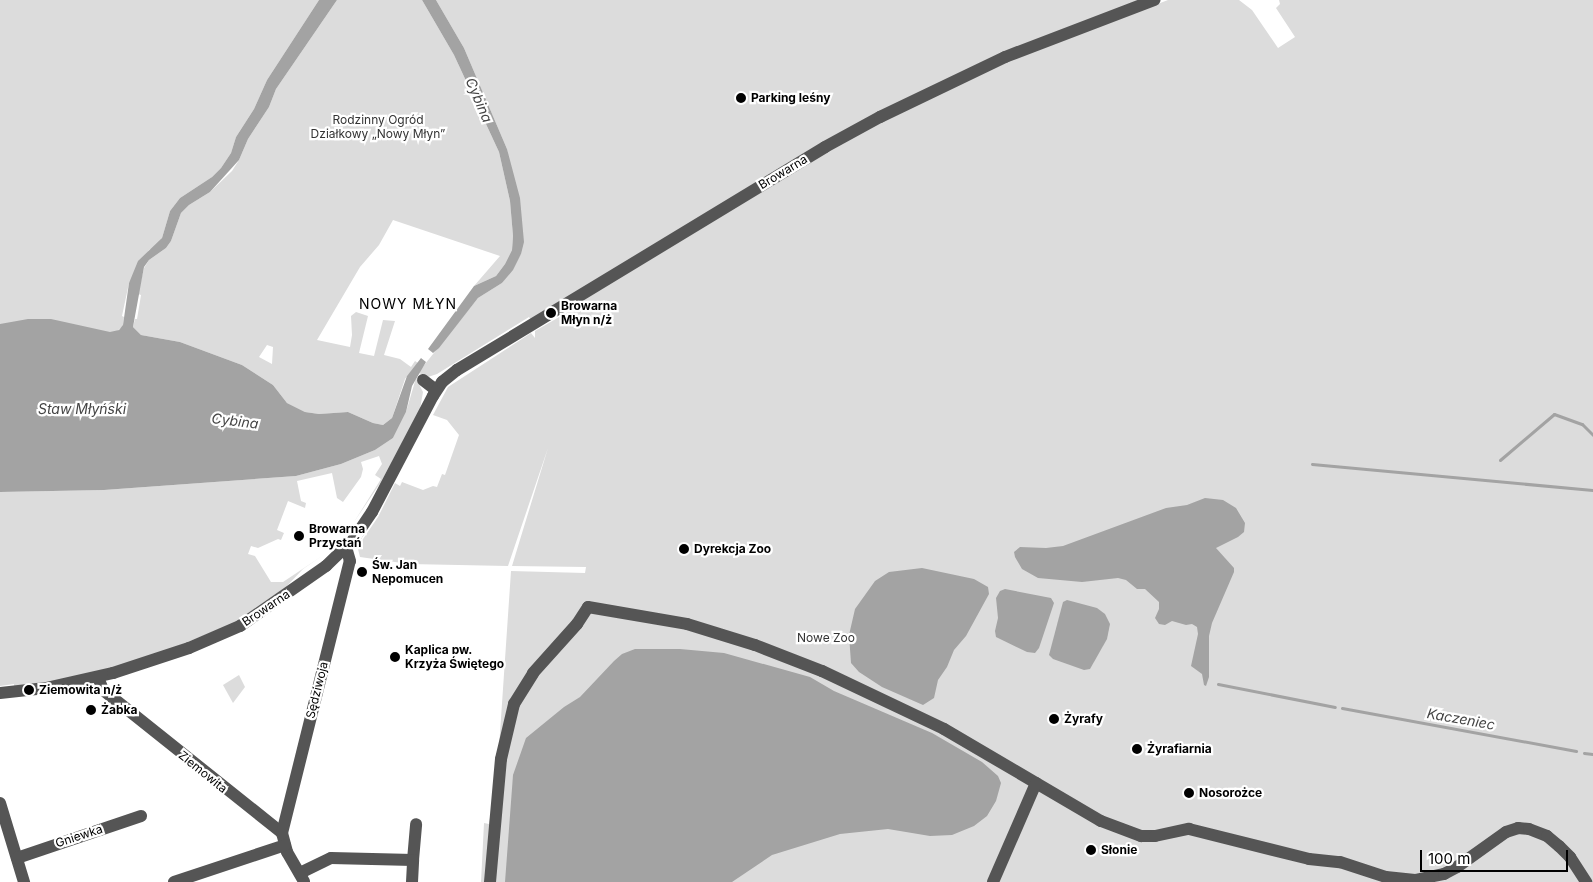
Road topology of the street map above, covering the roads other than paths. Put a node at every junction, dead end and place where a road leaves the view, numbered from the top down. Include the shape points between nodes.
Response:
1 (1154, 0) edge
2 (423, 380) dead end
3 (436, 390) junction
4 (346, 547) junction
5 (98, 677) junction
6 (0, 693) edge
7 (1036, 782) junction
8 (0, 803) edge
9 (141, 816) dead end
10 (416, 824) dead end
11 (284, 839) junction
12 (16, 858) junction
13 (413, 860) junction
14 (302, 878) edge
15 (24, 882) edge
16 (174, 882) edge
17 (412, 882) edge
18 (490, 882) edge
19 (993, 882) edge
20 (1586, 882) edge

1 - 3 street, Browarna via 1005,57 848,133 457,370
2 - 3 street
3 - 4 street, Browarna via 372,512
4 - 5 street, Browarna via 326,566 232,630 144,664
4 - 11 street, Sędziwoja via 350,561
5 - 6 street, Browarna
5 - 11 street, Ziemowita via 103,690
7 - 18 street via 944,729 822,671 755,645 687,624 588,607 577,624 528,678 514,704 501,759
7 - 19 street
7 - 20 street via 1101,821 1142,836 1189,828 1401,879 1415,880 1444,874 1506,832 1529,829 1547,836 1559,846
8 - 12 street
9 - 12 street, Gniewka
10 - 13 street
11 - 14 street, Ziemowita
11 - 16 street
12 - 15 street
13 - 14 street, Ziemowita via 331,858
13 - 17 street

